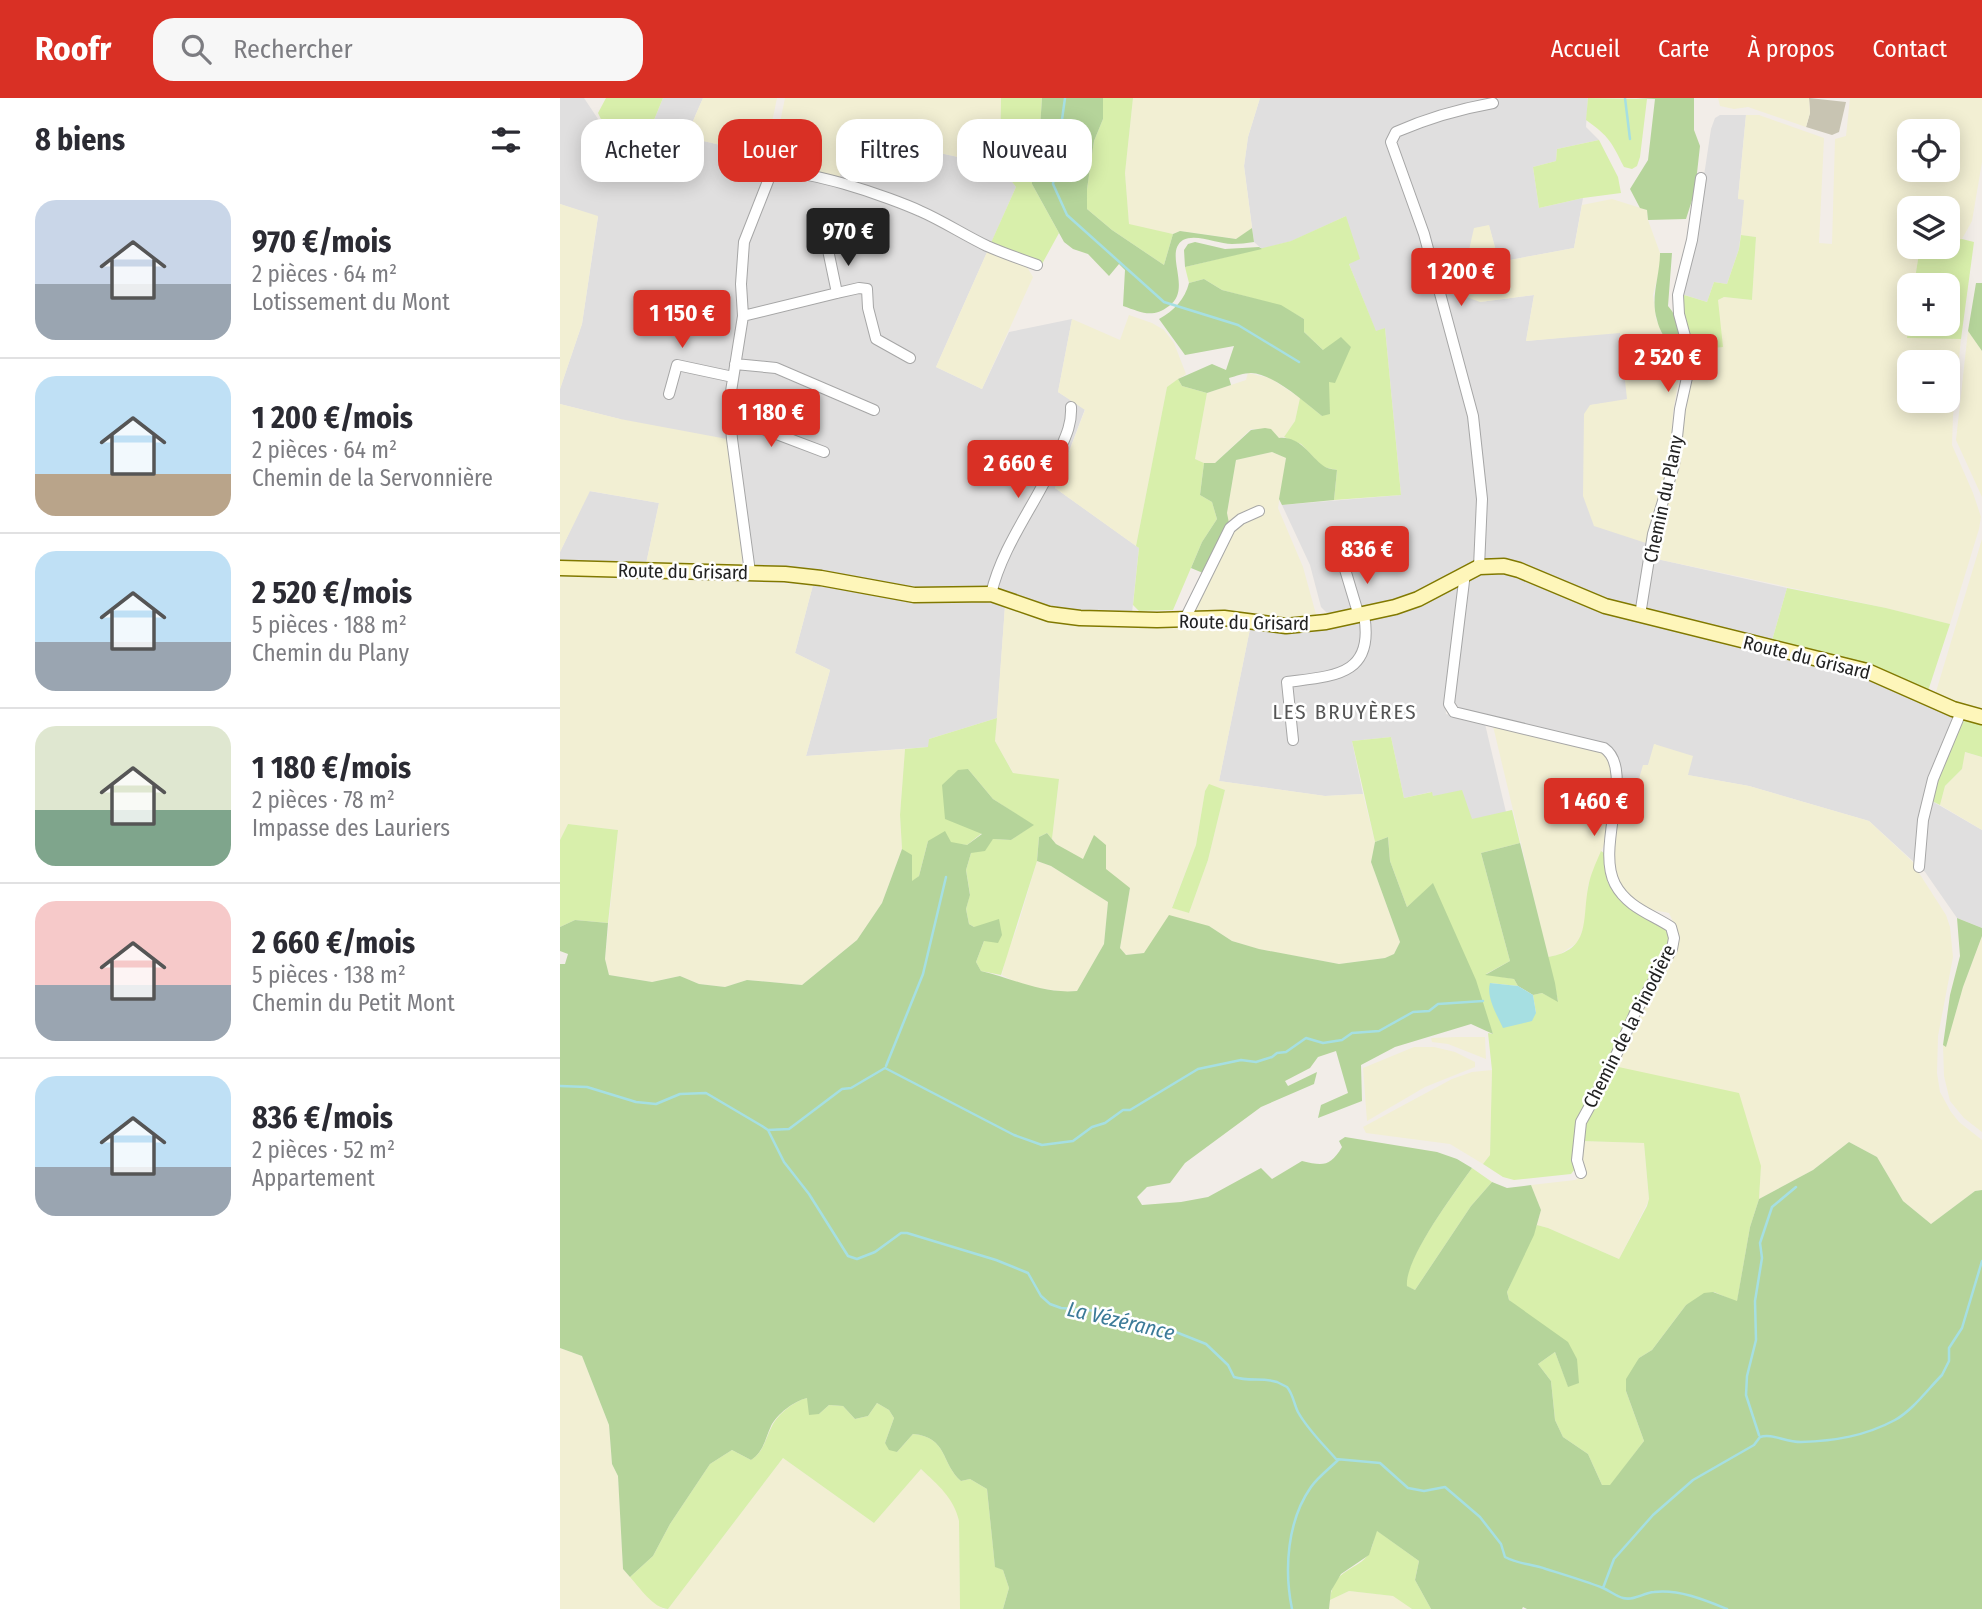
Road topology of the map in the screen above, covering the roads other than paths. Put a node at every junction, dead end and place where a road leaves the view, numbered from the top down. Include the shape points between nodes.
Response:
1 (1493, 103) dead end
2 (1701, 178) dead end
3 (828, 250) dead end
4 (1037, 265) dead end
5 (837, 293) junction
6 (743, 316) junction
7 (909, 358) dead end
8 (735, 364) junction
9 (733, 377) junction
10 (669, 394) dead end
11 (1071, 407) dead end
12 (874, 410) dead end
13 (729, 416) junction
14 (824, 452) dead end
15 (1259, 511) dead end
16 (1349, 551) dead end
17 (560, 568) edge
18 (1472, 570) junction
19 (750, 572) junction
20 (991, 594) junction
21 (1362, 615) junction
22 (1640, 615) junction
23 (1185, 619) junction
24 (1961, 712) junction
25 (1982, 718) edge
26 (1293, 740) dead end
27 (1919, 867) dead end
28 (1581, 1173) dead end

1 - 18 street via 1414,124 1396,132 1391,142 1418,212 1474,416 1482,499
2 - 22 street, Chemin du Plany via 1678,295 1689,351 1688,373 1674,465 1653,534
3 - 5 street
4 - 6 street via 887,199 809,175 774,174 765,185 744,242
5 - 6 street
5 - 7 street via 867,289 876,340
6 - 8 street
8 - 9 street
8 - 12 street via 776,368
9 - 10 street via 677,365
9 - 13 street
11 - 20 street via 1072,422 1047,480 1008,546
13 - 14 street
13 - 19 street
15 - 23 street via 1230,528
16 - 21 street via 1341,556
17 - 19 street, Route du Grisard
18 - 21 street, Route du Grisard via 1407,604
18 - 22 street, Route du Grisard via 1504,566 1519,570 1590,601
18 - 28 street, Chemin de la Pinodière via 1449,704 1454,712 1611,753 1618,772 1609,869 1622,894 1671,927 1674,938 1581,1122 1577,1160
19 - 20 street, Route du Grisard via 821,578 914,595
20 - 23 street, Route du Grisard via 1065,617
21 - 23 street, Route du Grisard via 1286,626 1224,618
21 - 26 street via 1366,647 1352,668 1287,682
22 - 24 street, Route du Grisard via 1867,671
24 - 25 street, Route du Grisard
24 - 27 street via 1933,779

